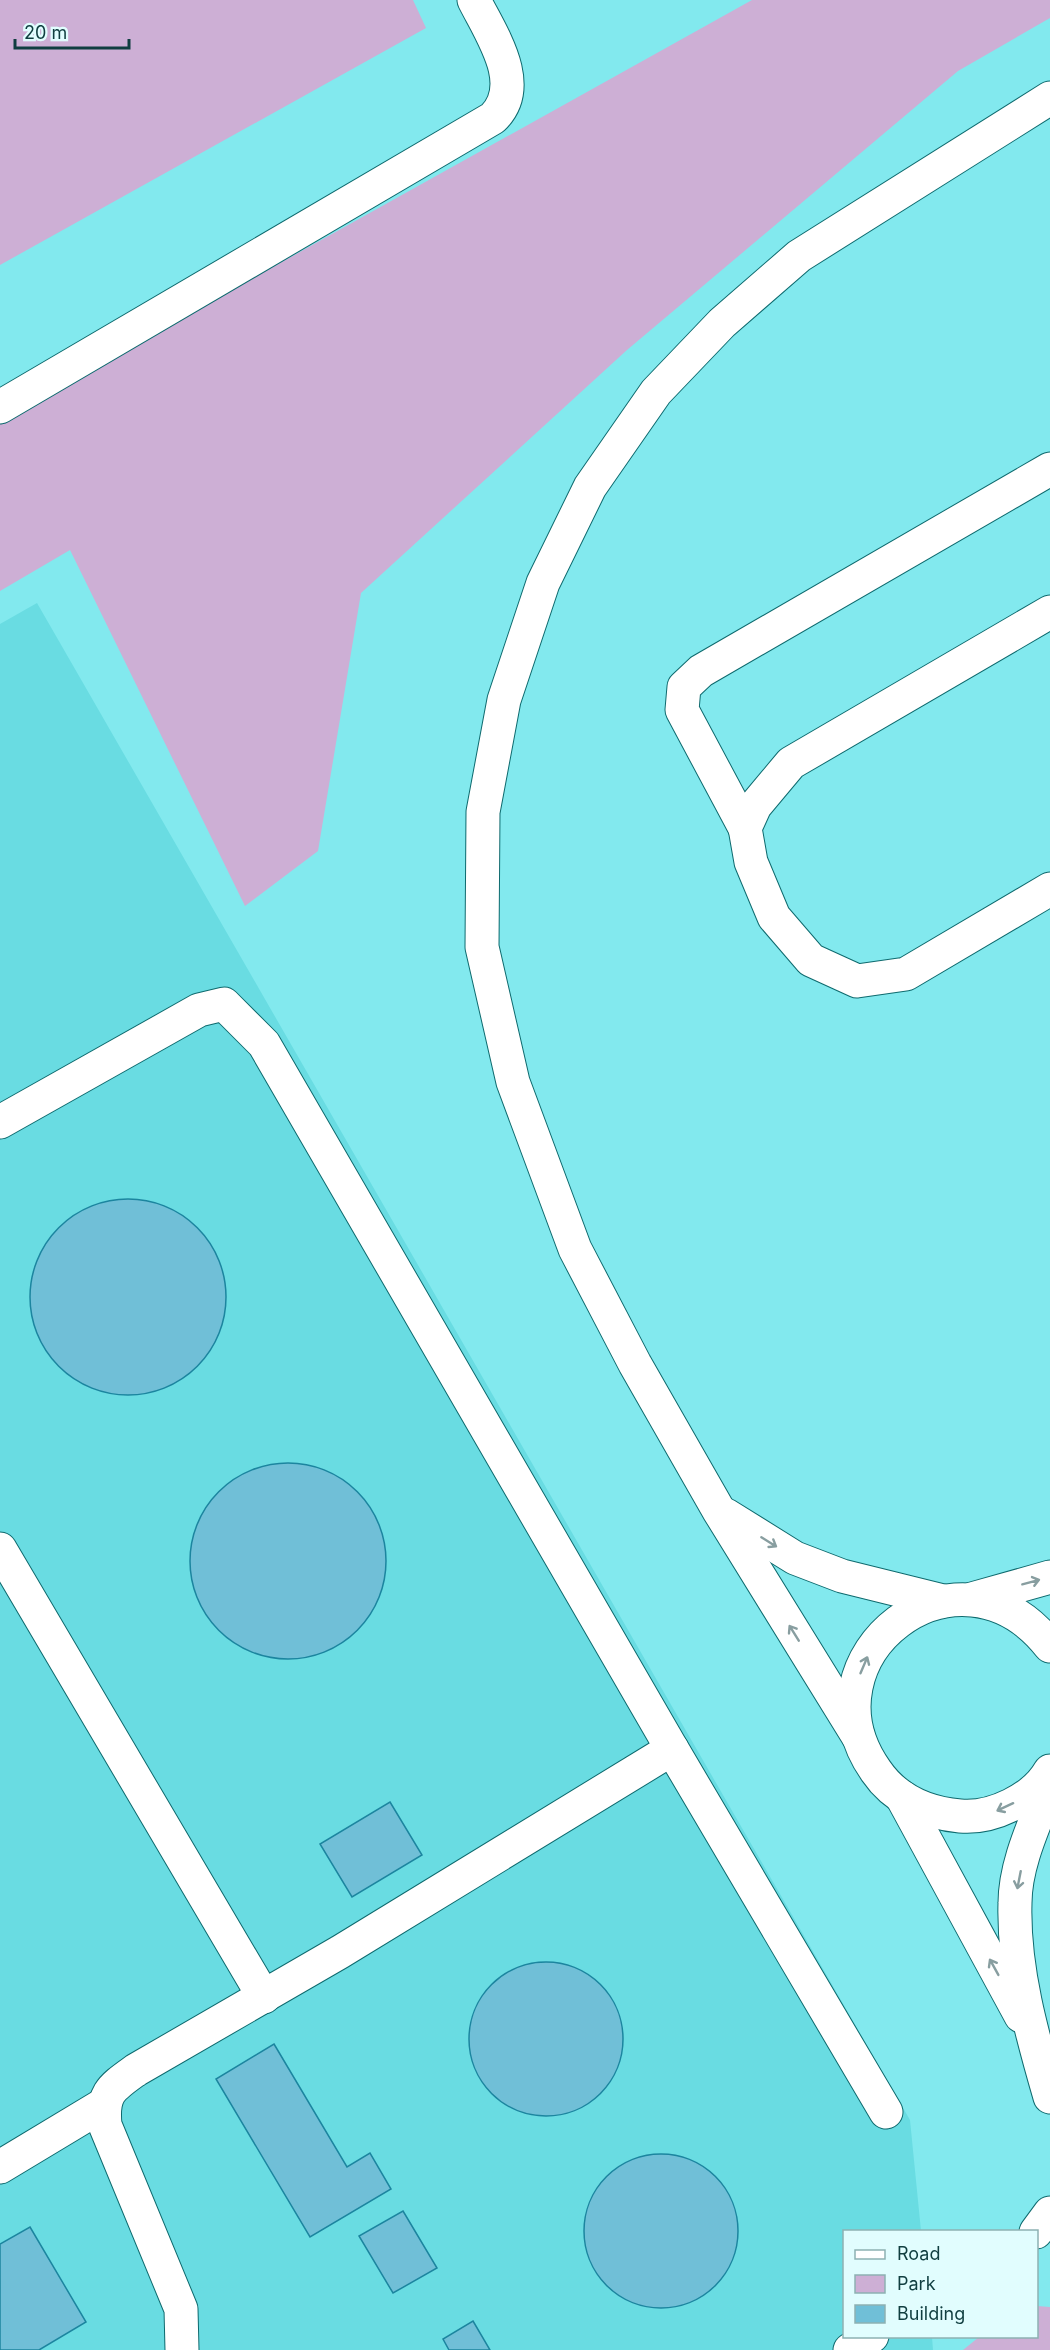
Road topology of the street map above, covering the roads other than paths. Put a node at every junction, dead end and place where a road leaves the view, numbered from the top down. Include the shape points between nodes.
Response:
1 (474, 0) edge
2 (1050, 98) edge
3 (0, 407) edge
4 (1050, 469) edge
5 (1050, 612) edge
6 (745, 828) junction
7 (1050, 889) edge
8 (0, 1122) edge
9 (719, 1511) junction
10 (0, 1548) edge
11 (1050, 1577) edge
12 (957, 1600) junction
13 (1050, 1646) edge
14 (858, 1736) junction
15 (672, 1749) junction
16 (1050, 1771) edge
17 (1050, 1784) edge
18 (902, 1797) junction
19 (264, 1997) junction
20 (1033, 2036) junction
21 (1050, 2097) edge
22 (103, 2104) junction
23 (886, 2112) dead end
24 (0, 2167) edge
25 (1050, 2213) edge
26 (1037, 2230) edge
27 (870, 2338) edge
28 (182, 2350) edge
29 (850, 2350) edge

1 - 3 lane via 504,64 509,88 503,109 493,118
2 - 9 lane via 799,256 722,323 656,392 590,487 543,584 504,700 483,812 482,947 513,1082 575,1249
4 - 6 lane via 701,671 684,687 682,710
5 - 6 lane via 791,763 755,806
6 - 7 lane via 751,862 774,917 811,960 857,981 906,974
8 - 15 lane via 199,1010 224,1004 242,1018 264,1044
9 -> 12 lane via 795,1558 842,1576
14 -> 9 lane
10 - 19 lane
12 -> 11 lane
12 - 13 lane via 1006,1608 1035,1627
14 -> 12 lane via 854,1700 862,1665 881,1635 910,1613
14 - 18 lane via 882,1780
15 - 19 lane
15 - 23 lane
16 -> 18 lane via 1024,1798 995,1812 963,1816 931,1811
17 -> 20 lane via 1023,1857 1014,1902
20 -> 18 lane
19 - 22 lane via 136,2070 114,2086
20 - 21 lane
22 - 24 lane
22 - 28 lane via 105,2125 181,2309
25 - 26 lane
27 - 29 lane

